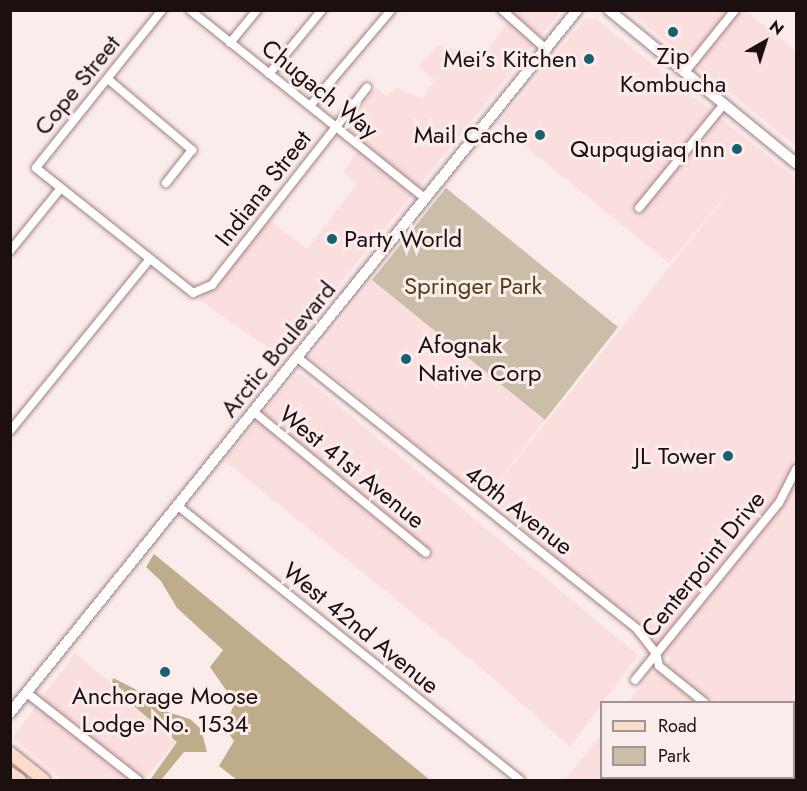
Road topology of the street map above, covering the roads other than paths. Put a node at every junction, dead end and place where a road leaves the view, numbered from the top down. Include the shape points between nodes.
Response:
1 (162, 10) edge
2 (190, 10) edge
3 (257, 10) edge
4 (322, 10) edge
5 (391, 10) edge
6 (502, 10) edge
7 (577, 10) edge
8 (609, 10) edge
9 (735, 10) edge
10 (230, 42) junction
11 (547, 50) junction
12 (685, 72) junction
13 (269, 74) junction
14 (109, 80) junction
15 (367, 87) dead end
16 (724, 104) junction
17 (310, 106) junction
18 (335, 126) junction
19 (796, 162) edge
20 (166, 183) dead end
21 (61, 188) junction
22 (426, 199) junction
23 (639, 208) dead end
24 (10, 251) edge
25 (150, 259) junction
26 (298, 358) junction
27 (254, 412) junction
28 (10, 431) edge
29 (796, 469) edge
30 (178, 506) junction
31 (426, 553) dead end
32 (656, 653) junction
33 (635, 680) dead end
34 (27, 693) junction
35 (703, 701) edge
36 (10, 713) edge
37 (10, 753) edge
38 (10, 773) edge
39 (20, 780) edge
40 (44, 780) edge
41 (138, 780) edge
42 (520, 780) edge

1 - 14 street, Cope Street
2 - 10 street, Chugach Way
3 - 10 street
4 - 13 street
5 - 17 street
6 - 11 street
7 - 11 main road, Arctic Boulevard
8 - 12 main road
9 - 12 street
10 - 13 street, Chugach Way
11 - 22 main road, Arctic Boulevard
12 - 16 main road
13 - 17 street, Chugach Way
14 - 20 street via 192,150
14 - 21 street, Cope Street via 36,168
15 - 18 street, Indiana Street
16 - 19 main road
16 - 23 street
17 - 18 street, Chugach Way
18 - 22 street, Chugach Way
18 - 25 street, Indiana Street via 212,285 193,293
21 - 24 street
21 - 25 street
22 - 26 main road, Arctic Boulevard
25 - 28 street
26 - 27 main road, Arctic Boulevard
26 - 32 street, 40th Avenue via 637,629
27 - 30 main road, Arctic Boulevard
27 - 31 street, West 41st Avenue
29 - 32 street, Centerpoint Drive via 779,503
30 - 34 main road, Arctic Boulevard
30 - 42 street, West 42nd Avenue
32 - 33 street, Centerpoint Drive
32 - 35 street, 40th Avenue via 659,666
34 - 36 main road, Arctic Boulevard
34 - 41 street
37 - 40 main road
38 - 39 main road

